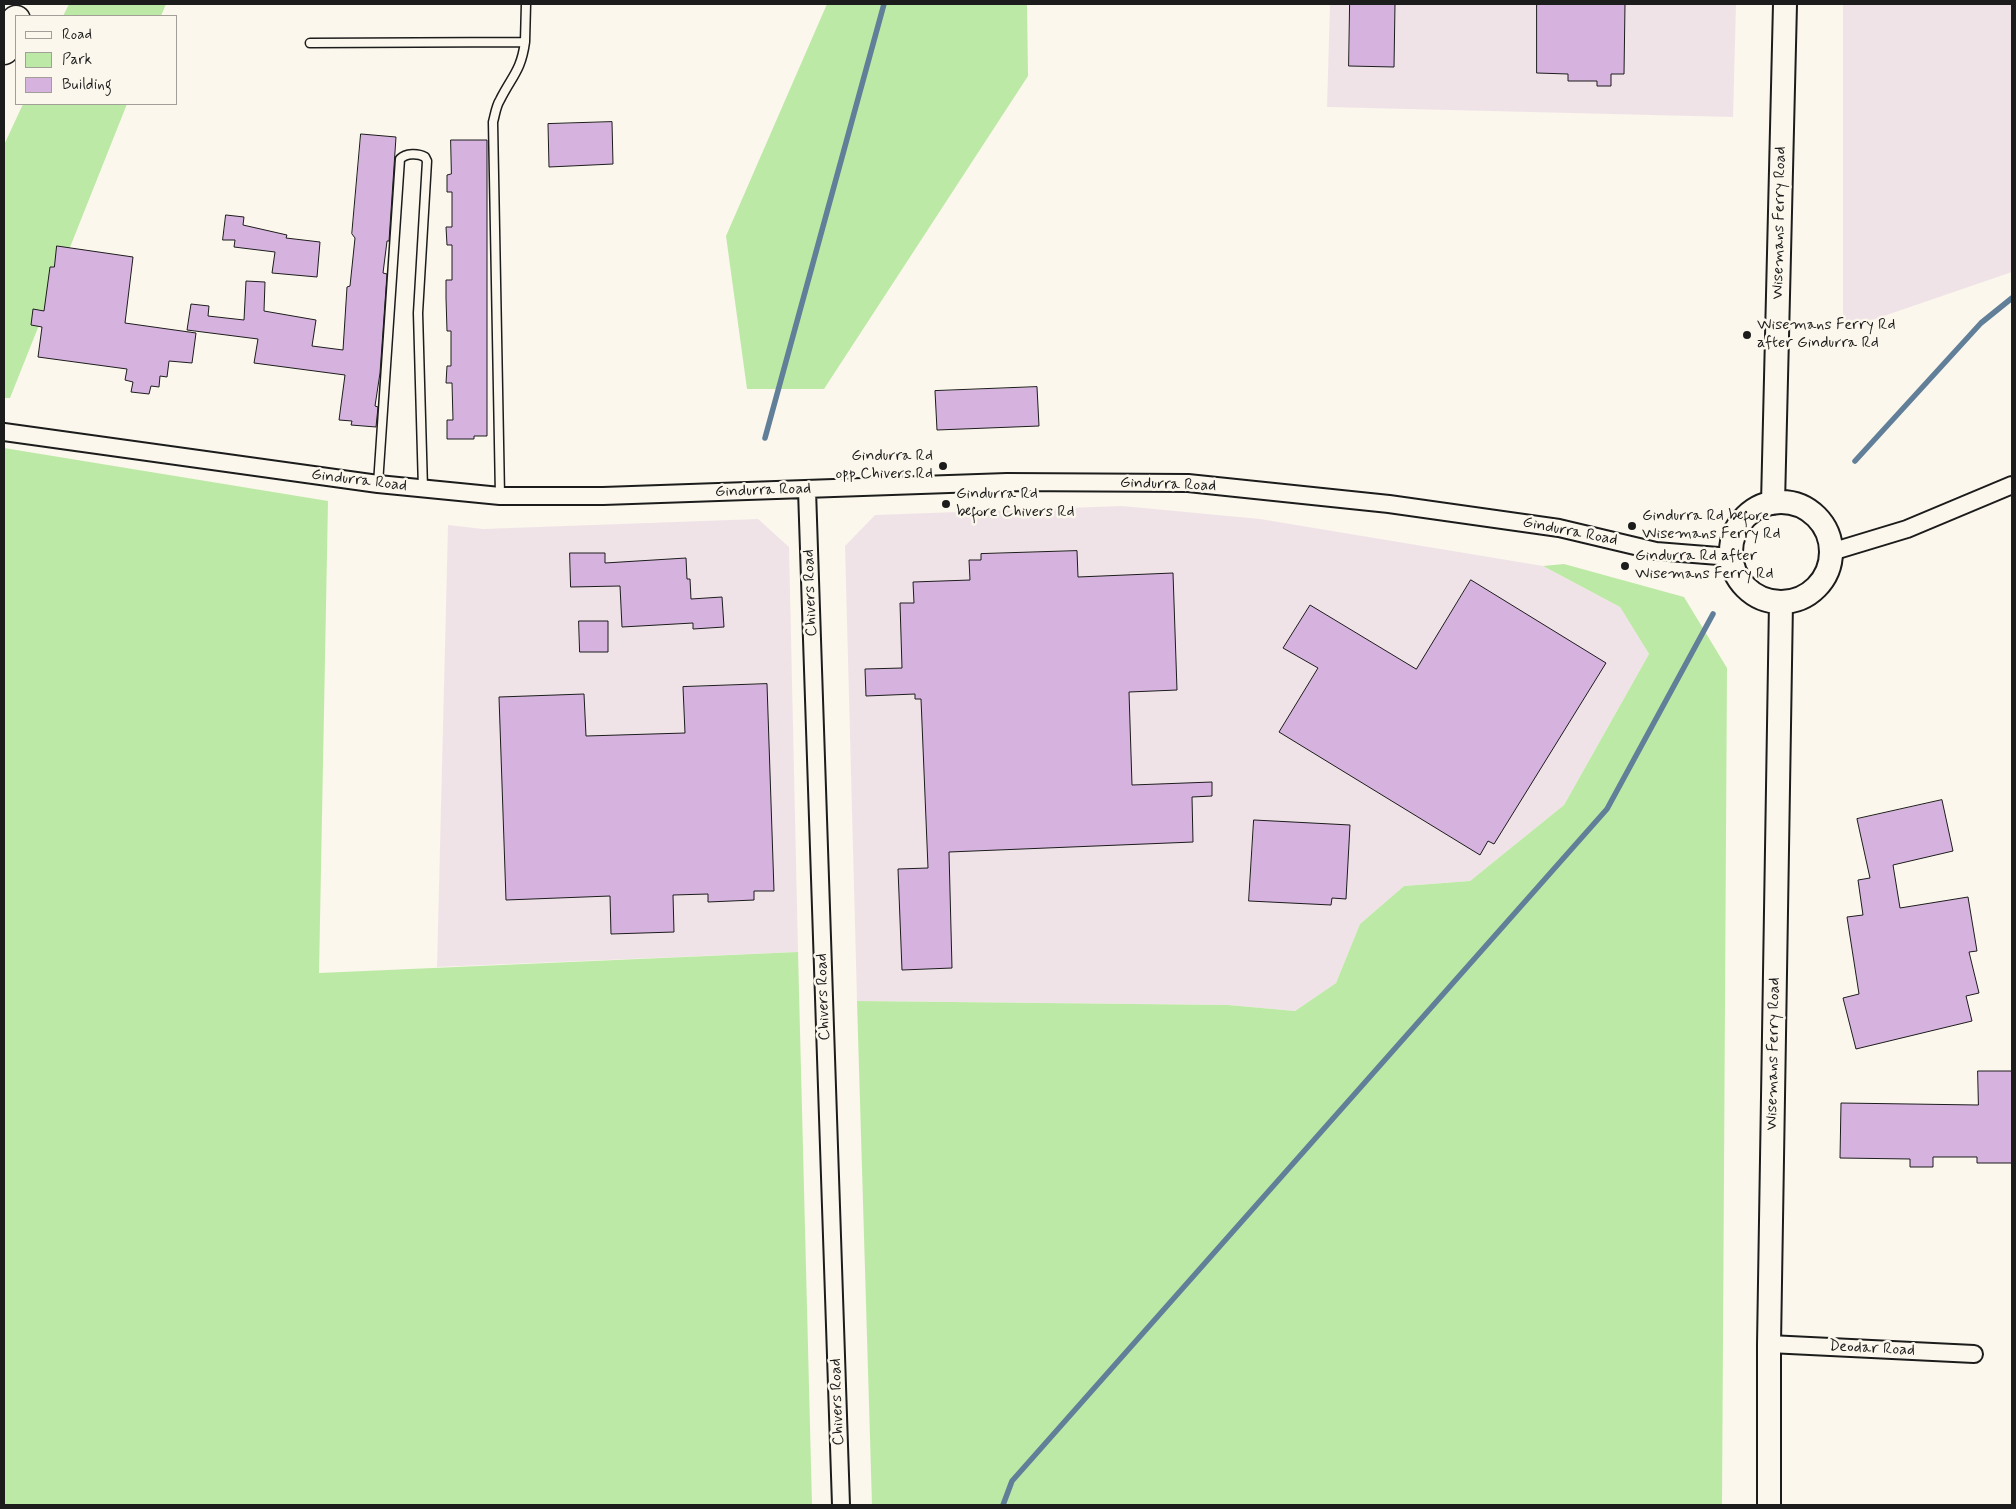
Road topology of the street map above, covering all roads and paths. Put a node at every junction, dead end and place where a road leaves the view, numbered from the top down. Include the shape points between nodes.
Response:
1 (526, 4) edge
2 (1785, 4) edge
3 (15, 22) edge
4 (525, 42) junction
5 (310, 43) dead end
6 (4, 50) edge
7 (4, 432) edge
8 (378, 484) junction
9 (2012, 486) edge
10 (422, 489) junction
11 (807, 490) junction
12 (500, 496) junction
13 (1773, 503) junction
14 (1831, 552) junction
15 (1731, 557) junction
16 (1781, 602) junction
17 (1769, 1344) junction
18 (1974, 1354) dead end
19 (841, 1505) edge
20 (1768, 1505) edge

1 - 4 lane
2 - 13 main road, Wisemans Ferry Road
3 - 6 highway
4 - 5 lane
4 - 12 lane via 523,60 499,100 493,122
7 - 8 street, Gindurra Road
8 - 10 street, Gindurra Road
8 - 10 lane via 400,159 409,154 422,155 426,157 418,313
9 - 14 street via 1907,529
10 - 12 street, Gindurra Road
11 - 12 street, Gindurra Road
11 - 15 street, Gindurra Road via 1007,482 1188,483 1389,504 1559,528 1656,551
11 - 19 street, Chivers Road
13 - 14 main road via 1787,502 1813,513 1823,524
13 - 15 main road via 1746,516 1737,528
14 - 16 main road via 1829,567 1816,587 1797,600
15 - 16 main road via 1734,571 1753,594
16 - 17 main road, Wisemans Ferry Road
17 - 18 street, Deodar Road
17 - 20 main road, Wisemans Ferry Road

